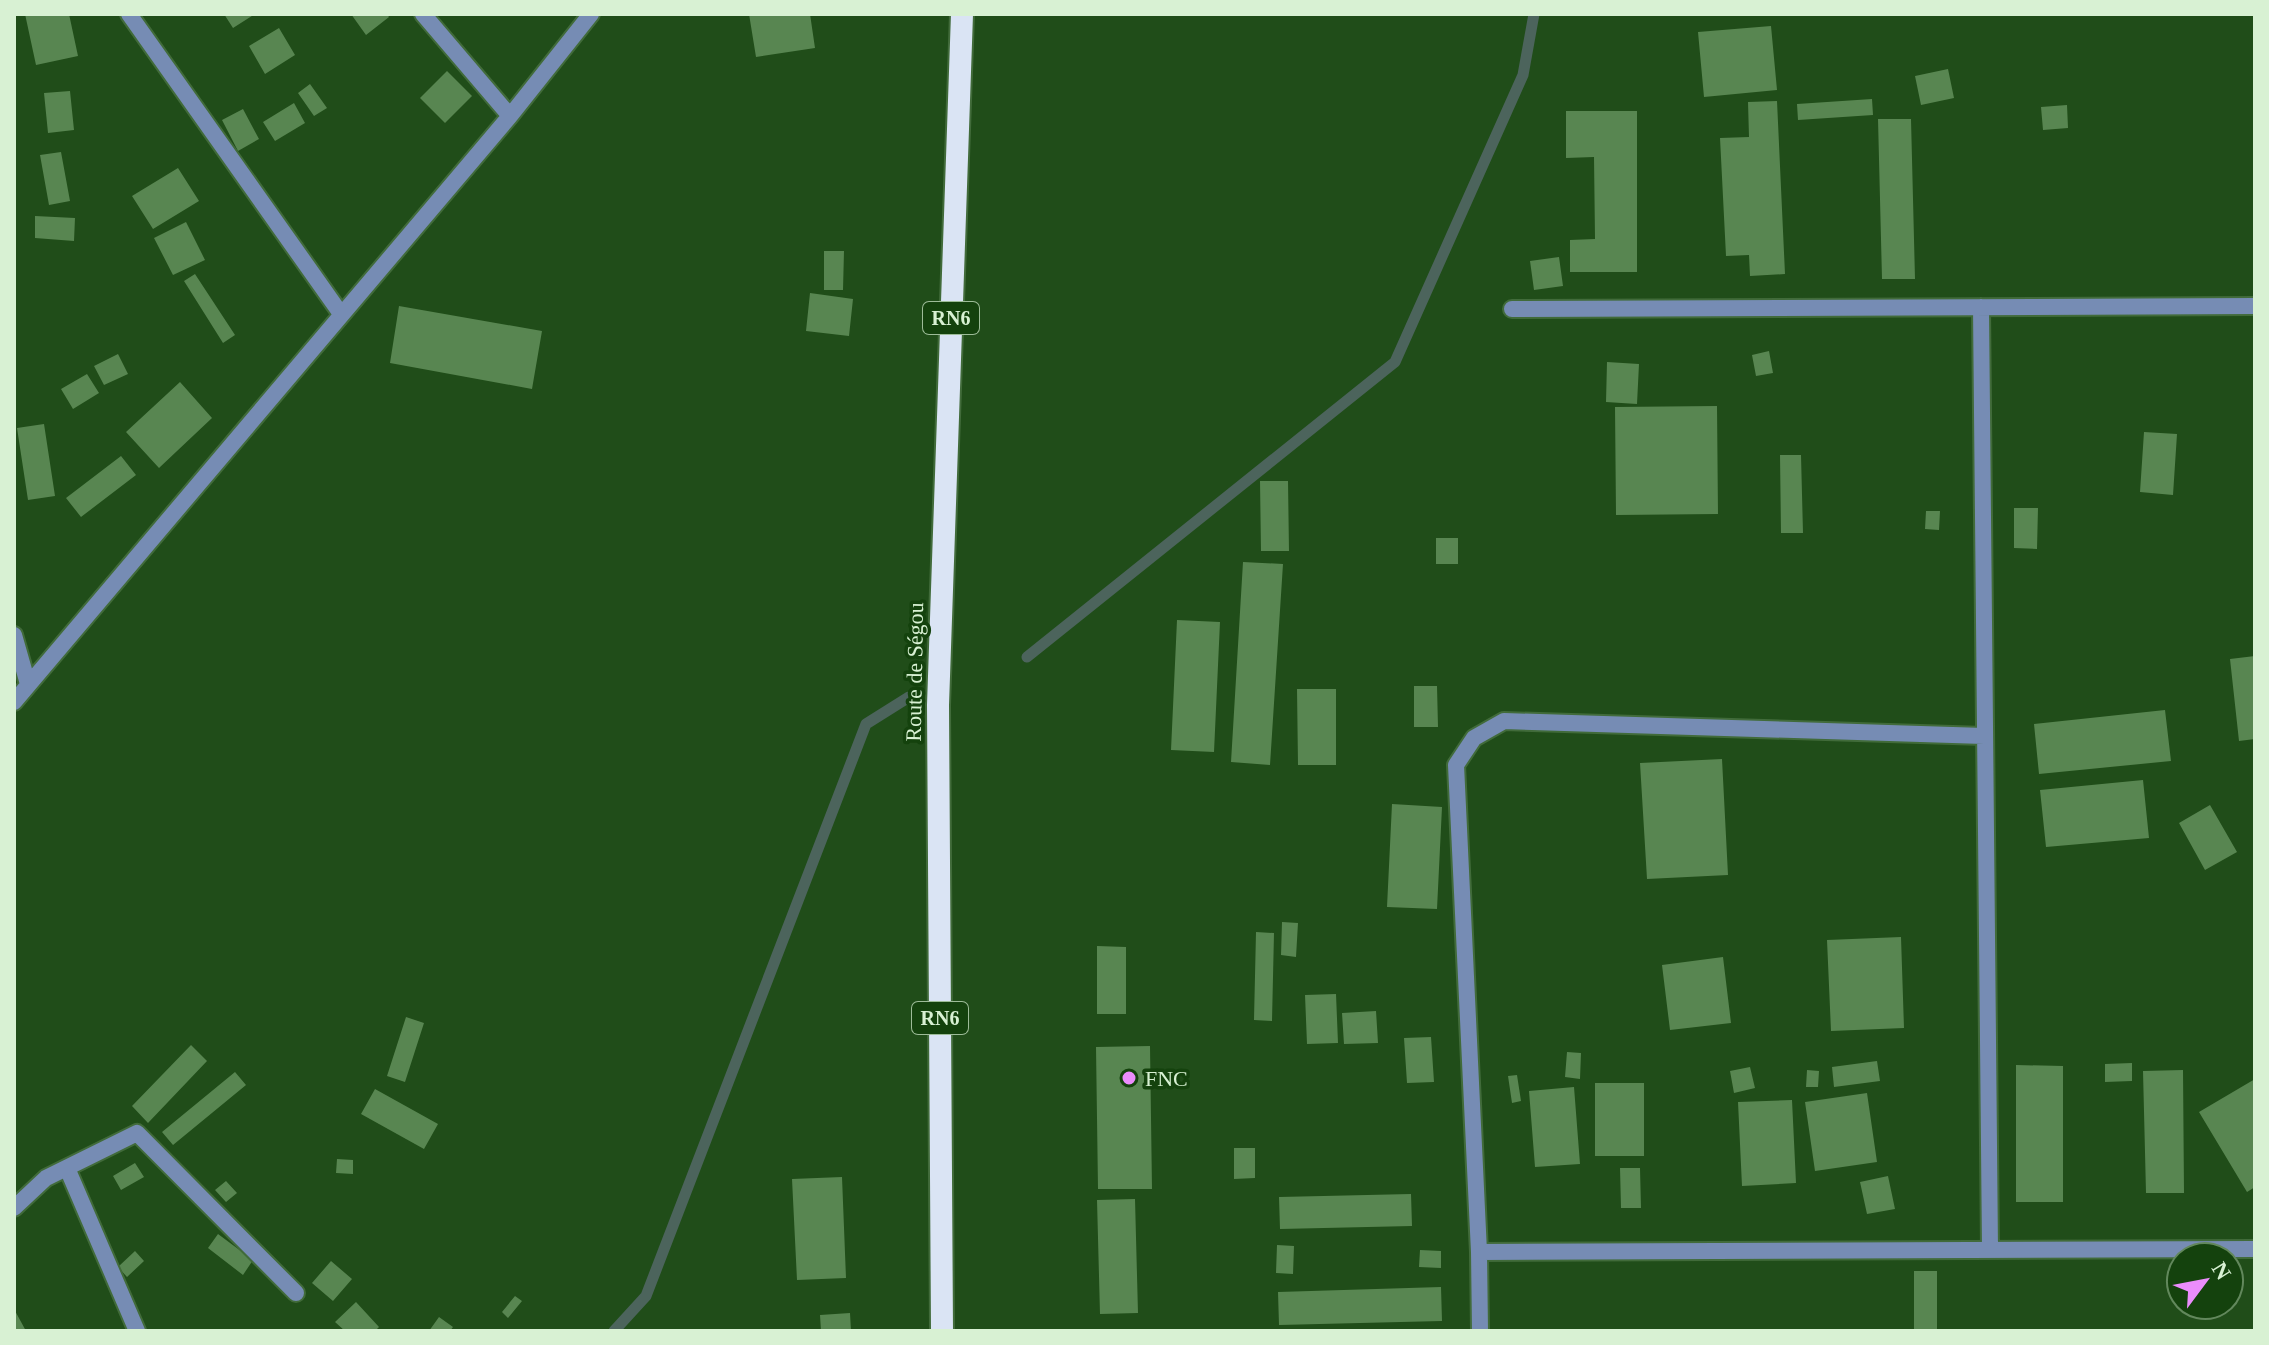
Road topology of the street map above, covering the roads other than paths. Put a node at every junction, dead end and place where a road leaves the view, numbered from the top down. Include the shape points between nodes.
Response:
1 (129, 14) edge
2 (423, 14) edge
3 (591, 14) edge
4 (962, 14) edge
5 (510, 116) junction
6 (2255, 306) edge
7 (1981, 307) junction
8 (1512, 309) dead end
9 (341, 314) junction
10 (14, 635) edge
11 (28, 684) junction
12 (14, 702) edge
13 (1984, 736) junction
14 (67, 1168) junction
15 (14, 1208) edge
16 (2255, 1249) edge
17 (1990, 1250) junction
18 (1479, 1252) junction
19 (296, 1293) dead end
20 (137, 1331) edge
21 (942, 1331) edge
22 (1480, 1331) edge

1 - 9 street
2 - 5 street
3 - 5 street
4 - 21 highway, Route de Ségou / RN6 via 938,705
5 - 9 street
6 - 7 street
7 - 8 street
7 - 13 street
9 - 11 street
10 - 11 street
11 - 12 street
13 - 17 street
13 - 18 street via 1504,721 1474,738 1456,765
14 - 15 street via 46,1178
14 - 19 street via 137,1133
14 - 20 street
16 - 17 street
17 - 18 street
18 - 22 street

